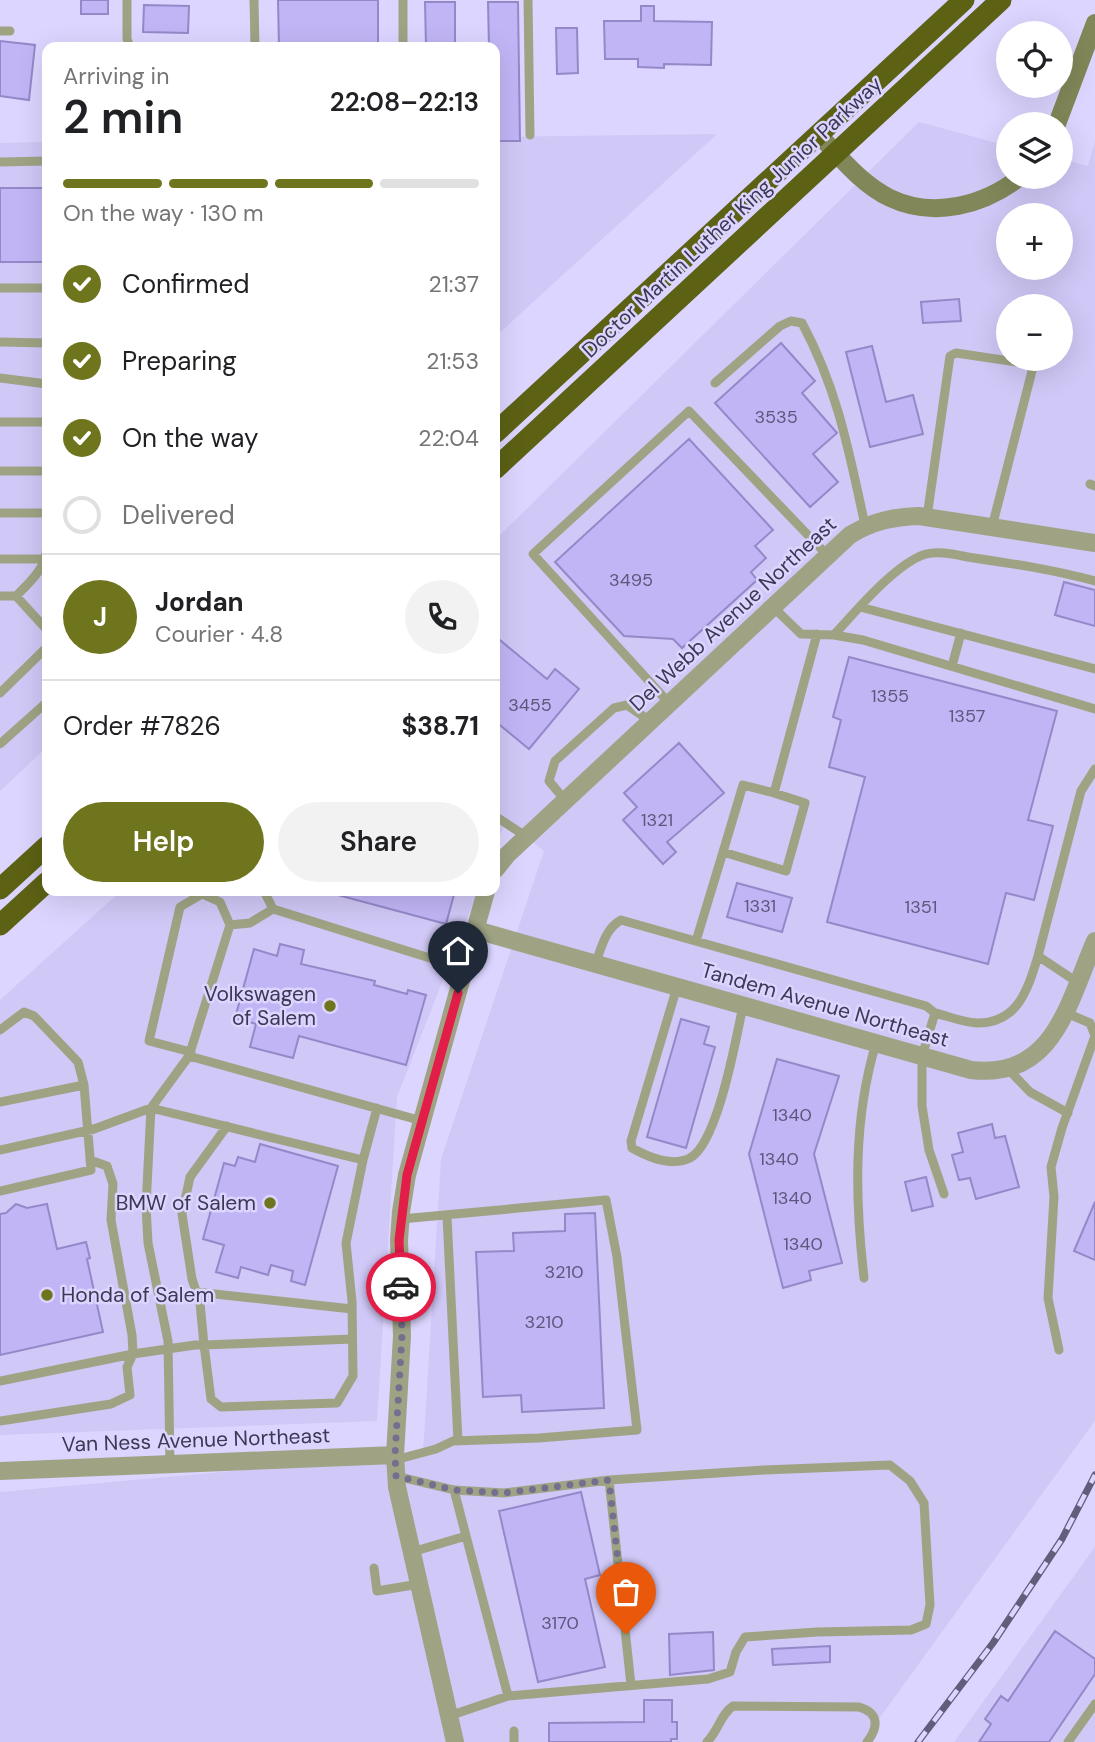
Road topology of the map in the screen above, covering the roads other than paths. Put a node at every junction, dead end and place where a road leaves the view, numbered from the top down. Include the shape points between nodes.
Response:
1 (127, 0) edge
2 (254, 0) edge
3 (403, 0) edge
4 (527, 0) edge
5 (964, 0) edge
6 (1002, 0) edge
7 (1095, 23) edge
8 (128, 42) edge
9 (255, 42) edge
10 (403, 42) edge
11 (1062, 112) edge
12 (818, 134) junction
13 (530, 135) dead end
14 (837, 154) junction
15 (42, 161) edge
16 (0, 162) edge
17 (1003, 189) edge
18 (0, 288) edge
19 (42, 288) edge
20 (0, 342) edge
21 (42, 343) edge
22 (0, 378) edge
23 (42, 383) edge
24 (715, 383) dead end
25 (0, 422) edge
26 (42, 422) edge
27 (500, 428) edge
28 (500, 465) edge
29 (0, 471) edge
30 (42, 471) edge
31 (42, 512) edge
32 (0, 513) edge
33 (927, 517) junction
34 (865, 525) junction
35 (992, 527) junction
36 (1095, 543) edge
37 (828, 556) junction
38 (0, 559) edge
39 (42, 559) edge
40 (42, 566) edge
41 (1095, 581) edge
42 (0, 596) edge
43 (16, 596) junction
44 (773, 607) junction
45 (860, 607) junction
46 (42, 625) edge
47 (817, 634) junction
48 (961, 634) junction
49 (834, 635) junction
50 (42, 652) edge
51 (952, 666) junction
52 (1095, 669) edge
53 (0, 693) edge
54 (669, 704) junction
55 (42, 706) edge
56 (1095, 709) edge
57 (650, 722) junction
58 (0, 744) edge
59 (1095, 769) edge
60 (774, 793) junction
61 (565, 800) junction
62 (500, 819) edge
63 (527, 836) junction
64 (42, 840) edge
65 (42, 851) edge
66 (723, 852) junction
67 (500, 864) edge
68 (0, 874) edge
69 (42, 887) edge
70 (0, 890) edge
71 (199, 896) edge
72 (206, 896) edge
73 (266, 896) edge
74 (485, 896) edge
75 (273, 909) junction
76 (230, 925) junction
77 (0, 926) edge
78 (476, 930) junction
79 (696, 941) junction
80 (1095, 942) edge
81 (1038, 956) junction
82 (595, 964) junction
83 (465, 969) junction
84 (1077, 982) junction
85 (677, 987) junction
86 (743, 1006) junction
87 (1065, 1012) junction
88 (935, 1013) junction
89 (0, 1030) edge
90 (876, 1043) junction
91 (190, 1054) junction
92 (922, 1056) junction
93 (1007, 1069) junction
94 (84, 1085) junction
95 (0, 1102) edge
96 (151, 1108) junction
97 (377, 1108) junction
98 (1068, 1113) junction
99 (422, 1121) junction
100 (227, 1126) junction
101 (89, 1130) junction
102 (0, 1150) edge
103 (90, 1160) junction
104 (362, 1160) junction
105 (0, 1191) edge
106 (944, 1194) dead end
107 (447, 1216) junction
108 (401, 1219) junction
109 (864, 1278) dead end
110 (196, 1292) junction
111 (352, 1309) junction
112 (352, 1339) junction
113 (204, 1345) junction
114 (168, 1347) junction
115 (1059, 1350) dead end
116 (132, 1353) junction
117 (0, 1381) edge
118 (0, 1422) edge
119 (458, 1441) junction
120 (395, 1463) junction
121 (170, 1464) junction
122 (0, 1471) edge
123 (609, 1480) junction
124 (454, 1490) junction
125 (466, 1536) junction
126 (412, 1552) junction
127 (374, 1568) dead end
128 (419, 1584) junction
129 (631, 1685) junction
130 (508, 1696) junction
131 (1095, 1704) edge
132 (449, 1716) junction
133 (514, 1731) dead end
134 (455, 1742) edge
135 (513, 1742) edge
136 (707, 1742) edge
137 (867, 1742) edge
138 (1068, 1742) edge

1 - 8 lane
2 - 9 lane
3 - 10 lane
4 - 13 lane
5 - 12 highway, Doctor Martin Luther King Junior Parkway
6 - 14 highway, Doctor Martin Luther King Junior Parkway
7 - 11 street
12 - 14 street
12 - 27 highway, Doctor Martin Luther King Junior Parkway
14 - 17 street via 889,198 915,206 934,209 984,199
14 - 28 highway, Doctor Martin Luther King Junior Parkway
15 - 16 lane
18 - 19 lane
20 - 21 lane
22 - 23 lane
24 - 34 lane via 780,326 802,323 837,402
25 - 26 lane
29 - 30 lane
31 - 32 lane
33 - 34 street, Del Webb Avenue Northeast via 898,516
33 - 35 street, Del Webb Avenue Northeast
33 - 35 lane via 950,356 956,353 1030,364 1032,371
34 - 37 street, Del Webb Avenue Northeast
35 - 36 street, Del Webb Avenue Northeast
37 - 44 street, Del Webb Avenue Northeast
37 - 54 lane via 689,411 533,554
38 - 39 lane
40 - 43 lane
41 - 45 lane via 1040,567 927,554 912,561
42 - 43 lane
43 - 46 lane
44 - 47 lane via 801,634
44 - 54 street, Del Webb Avenue Northeast
45 - 48 lane
45 - 49 lane
47 - 49 lane
47 - 60 lane
48 - 51 lane
48 - 52 lane
49 - 51 lane
50 - 53 lane
51 - 56 lane
54 - 57 street, Del Webb Avenue Northeast
55 - 58 lane
57 - 61 street, Del Webb Avenue Northeast
57 - 61 lane via 627,705 614,708 555,761 549,781
59 - 81 lane via 1081,791
60 - 66 lane via 743,785
60 - 66 lane via 805,803 786,871
61 - 63 street, Del Webb Avenue Northeast
62 - 63 lane
63 - 67 street, Del Webb Avenue Northeast
64 - 68 highway
65 - 70 highway
66 - 79 lane
69 - 77 highway
71 - 91 lane via 180,907 149,1041
72 - 76 lane via 220,902
73 - 75 lane
74 - 78 street
75 - 76 lane via 250,923
75 - 83 lane
76 - 91 lane
78 - 82 street, Tandem Avenue Northeast
78 - 83 street
79 - 82 lane via 621,920 606,935
79 - 88 lane via 926,1006
80 - 84 street, Tandem Avenue Northeast
81 - 84 lane
81 - 88 lane via 1018,1005 999,1021 976,1023
82 - 85 street, Tandem Avenue Northeast
83 - 99 street
84 - 87 street, Tandem Avenue Northeast
85 - 86 street, Tandem Avenue Northeast
85 - 86 lane via 631,1141 632,1148 660,1160 682,1161 702,1147 723,1090
86 - 90 street, Tandem Avenue Northeast
87 - 93 street, Tandem Avenue Northeast via 1048,1043 1034,1057
87 - 98 lane via 1090,1023 1095,1037
88 - 92 lane
89 - 94 lane via 24,1012 34,1016 78,1062
90 - 92 street, Tandem Avenue Northeast
90 - 109 lane via 865,1080 859,1145 857,1188
91 - 96 lane
91 - 97 lane
92 - 93 street, Tandem Avenue Northeast via 971,1070
92 - 106 lane via 922,1106 929,1150
93 - 98 lane via 1030,1092
94 - 95 lane
94 - 101 lane
96 - 100 lane
96 - 101 lane
96 - 114 lane via 148,1243
97 - 99 lane
97 - 104 lane
98 - 115 lane via 1051,1167 1054,1206 1048,1298
99 - 108 street
100 - 104 lane
100 - 110 lane via 190,1177 182,1214
101 - 102 lane
101 - 103 lane
103 - 105 lane via 90,1170
103 - 116 lane via 107,1166 113,1184 111,1220
104 - 111 lane via 345,1243
107 - 108 lane
107 - 119 lane
107 - 119 lane via 606,1200 637,1430
108 - 120 street via 402,1335
110 - 111 lane
110 - 113 lane
111 - 112 lane
112 - 113 lane
112 - 113 lane via 353,1376 337,1403 221,1406 211,1399
113 - 114 lane
114 - 116 lane
114 - 121 lane
116 - 117 lane
116 - 118 lane via 127,1367 130,1395 111,1404
119 - 120 lane
120 - 121 street, Van Ness Avenue Northeast
120 - 124 lane
120 - 126 street
121 - 122 street, Van Ness Avenue Northeast
123 - 124 lane via 504,1493
123 - 129 lane
123 - 129 lane via 890,1465 910,1481 924,1503 930,1605 926,1624 911,1630 745,1637 730,1672 708,1679
124 - 125 lane
125 - 126 lane
125 - 130 lane
126 - 128 street
127 - 128 lane via 377,1591
128 - 132 street
129 - 130 lane
130 - 132 lane
131 - 138 lane
132 - 134 street
133 - 135 lane
136 - 137 lane via 733,1706 859,1707 876,1720 877,1727

